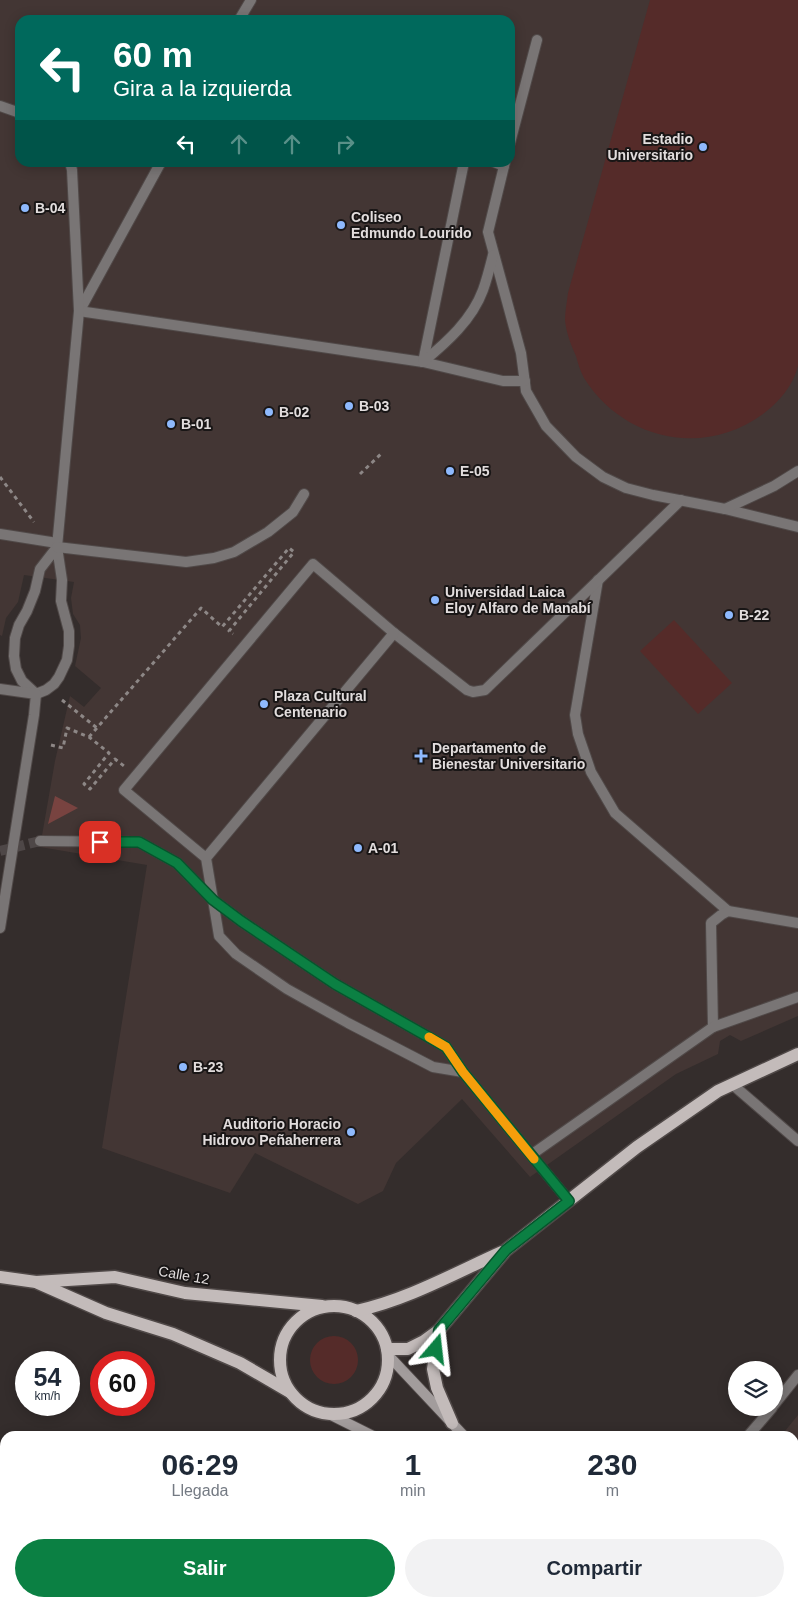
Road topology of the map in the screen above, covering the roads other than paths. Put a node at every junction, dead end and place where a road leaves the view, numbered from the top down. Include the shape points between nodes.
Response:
1 (251, 0) edge
2 (242, 15) edge
3 (537, 40) dead end
4 (0, 106) edge
5 (15, 111) edge
6 (515, 124) edge
7 (71, 167) edge
8 (157, 167) edge
9 (463, 167) edge
10 (500, 167) edge
11 (493, 254) junction
12 (79, 311) junction
13 (424, 362) junction
14 (525, 381) junction
15 (798, 471) edge
16 (304, 494) dead end
17 (681, 500) junction
18 (725, 509) junction
19 (798, 527) edge
20 (0, 534) edge
21 (57, 545) junction
22 (598, 580) junction
23 (394, 632) junction
24 (0, 689) edge
25 (36, 694) junction
26 (40, 841) tunnel mouth
27 (206, 858) junction
28 (213, 900) junction
29 (728, 911) junction
30 (798, 922) edge
31 (0, 928) edge
32 (798, 998) edge
33 (713, 1027) junction
34 (798, 1054) edge
35 (463, 1072) junction
36 (732, 1085) junction
37 (798, 1141) edge
38 (532, 1155) junction
39 (569, 1201) junction
40 (506, 1250) junction
41 (0, 1277) edge
42 (36, 1282) junction
43 (327, 1306) junction
44 (356, 1311) junction
45 (439, 1330) junction
46 (387, 1352) junction
47 (798, 1375) edge
48 (290, 1392) junction
49 (783, 1394) edge
50 (329, 1414) junction
51 (765, 1416) edge
52 (452, 1423) junction
53 (363, 1431) edge
54 (459, 1431) edge
55 (752, 1431) edge

1 - 2 street
3 - 6 street
4 - 5 street
7 - 12 street
8 - 12 street
9 - 13 street
10 - 11 street via 488,232
11 - 13 street via 482,291 469,317
11 - 14 street via 521,353
12 - 13 street
12 - 21 street
13 - 14 street via 503,381
14 - 17 street via 526,390 546,426 576,457 603,477 626,488
15 - 18 street
16 - 21 street via 294,512 268,532 234,552 214,558 186,562
17 - 18 street
17 - 22 street
18 - 19 street
20 - 21 street
21 - 25 street via 61,601 69,646 59,677 46,690
21 - 25 street via 40,569 35,591 15,638 16,669 22,681
22 - 23 street via 490,686 479,692 466,690
22 - 29 street via 575,716 591,772 615,813
23 - 27 street
23 - 27 street via 313,564 130,782 124,790
24 - 25 street
25 - 31 street
26 - 28 street via 139,842 177,863
27 - 28 street
28 - 35 street via 335,984 446,1047
28 - 35 street via 219,936 236,954 287,989 348,1023 433,1067
29 - 30 street
29 - 33 street via 711,923
32 - 33 street
33 - 38 street
34 - 36 main road
35 - 38 street
36 - 37 street
36 - 39 main road via 637,1147
38 - 39 street
39 - 40 main road
40 - 44 main road via 413,1292
40 - 45 main road
41 - 42 main road, Calle 12
42 - 43 main road, Calle 12 via 115,1277 185,1293
42 - 48 main road, Calle 12 via 106,1313 173,1334 240,1363
43 - 44 main road via 342,1306
43 - 48 main road via 312,1310 288,1331 280,1362
44 - 46 main road via 378,1329
45 - 46 main road via 408,1349
45 - 52 main road via 433,1369 437,1388
46 - 50 main road via 387,1371 373,1398 345,1414
46 - 52 main road
47 - 49 street
48 - 50 main road via 308,1407
50 - 53 main road
51 - 55 street
52 - 54 main road

